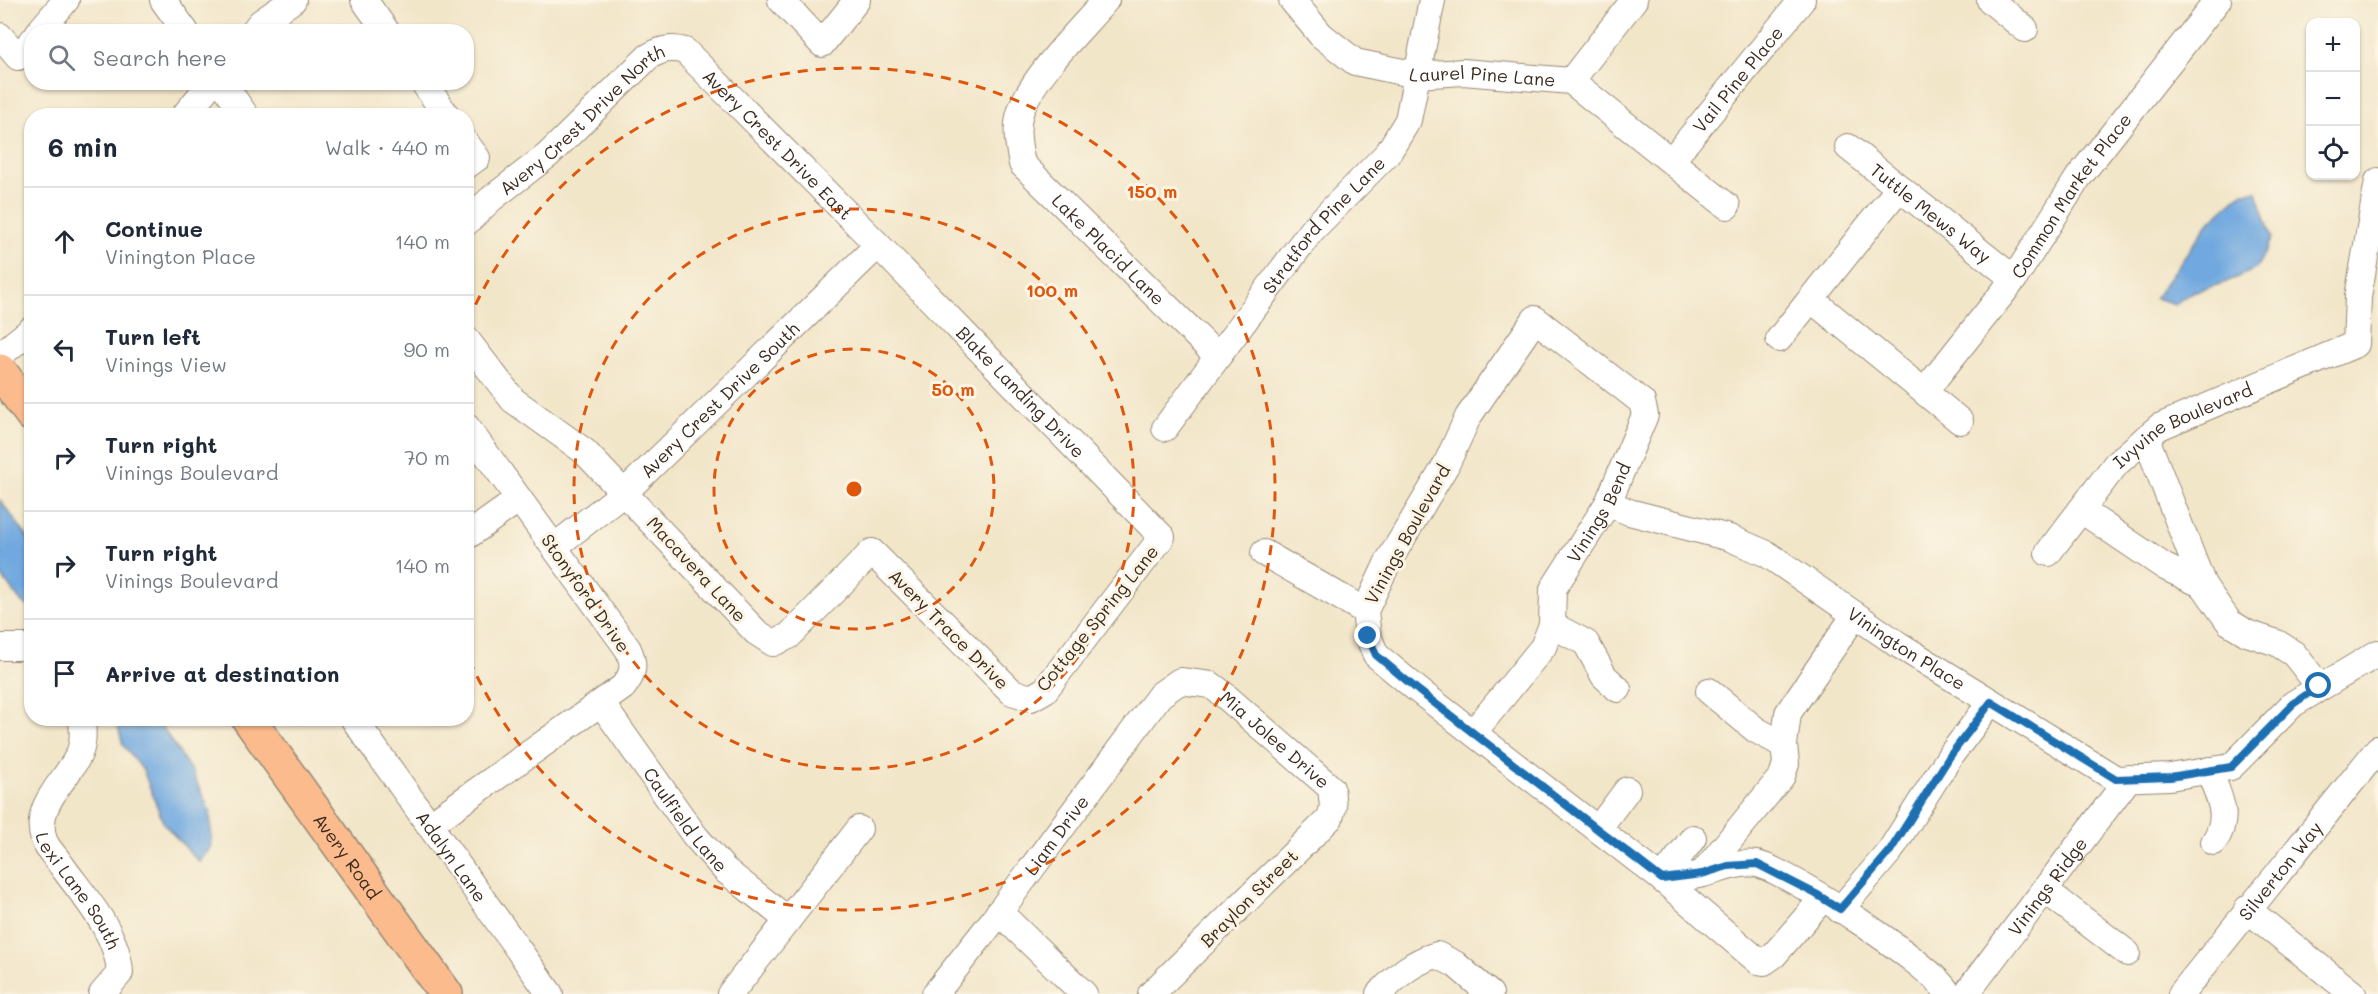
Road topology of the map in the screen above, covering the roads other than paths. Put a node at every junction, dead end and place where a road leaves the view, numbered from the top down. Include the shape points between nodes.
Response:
1 (66, 0) edge
2 (293, 0) edge
3 (364, 0) edge
4 (781, 0) edge
5 (857, 0) edge
6 (1106, 0) edge
7 (1292, 0) edge
8 (1432, 0) edge
9 (1634, 0) edge
10 (1802, 0) edge
11 (1990, 0) edge
12 (2218, 0) edge
13 (46, 24) edge
14 (259, 24) edge
15 (381, 24) edge
16 (2025, 29) dead end
17 (0, 36) edge
18 (675, 48) joint
19 (24, 50) edge
20 (1417, 75) junction
21 (1571, 81) junction
22 (205, 90) edge
23 (228, 90) edge
24 (429, 90) edge
25 (191, 108) edge
26 (240, 108) edge
27 (441, 108) edge
28 (1848, 147) dead end
29 (1672, 160) junction
30 (2378, 181) edge
31 (1899, 188) junction
32 (1727, 206) dead end
33 (474, 215) edge
34 (878, 245) junction
35 (2014, 279) junction
36 (1812, 300) junction
37 (1535, 319) joint
38 (24, 336) edge
39 (1779, 339) dead end
40 (2367, 340) edge
41 (0, 355) edge
42 (1217, 356) junction
43 (0, 371) edge
44 (475, 371) edge
45 (1925, 392) junction
46 (24, 404) edge
47 (1960, 421) dead end
48 (1165, 428) dead end
49 (474, 437) edge
50 (2146, 438) junction
51 (625, 492) junction
52 (519, 499) junction
53 (1608, 503) junction
54 (2081, 510) junction
55 (474, 531) edge
56 (1162, 537) joint
57 (554, 547) junction
58 (872, 552) joint
59 (1264, 553) dead end
60 (2048, 553) dead end
61 (2203, 585) junction
62 (1365, 611) junction
63 (1855, 615) junction
64 (1552, 625) junction
65 (0, 647) edge
66 (24, 647) edge
67 (2378, 653) edge
68 (1180, 681) joint
69 (2319, 686) junction
70 (1618, 689) dead end
71 (1709, 691) dead end
72 (1031, 698) joint
73 (1991, 702) junction
74 (602, 703) junction
75 (83, 726) edge
76 (254, 726) edge
77 (359, 726) edge
78 (1473, 733) junction
79 (1784, 745) junction
80 (2378, 749) edge
81 (2209, 770) junction
82 (2129, 778) junction
83 (1627, 790) dead end
84 (1333, 795) joint
85 (429, 825) junction
86 (859, 829) dead end
87 (1598, 829) junction
88 (1693, 838) dead end
89 (2214, 842) dead end
90 (1702, 874) junction
91 (1662, 879) junction
92 (2045, 890) junction
93 (1832, 904) junction
94 (2247, 909) junction
95 (999, 912) junction
96 (788, 920) junction
97 (2127, 953) dead end
98 (102, 994) edge
99 (446, 994) edge
100 (550, 994) edge
101 (730, 994) edge
102 (935, 994) edge
103 (1084, 994) edge
104 (1151, 994) edge
105 (1379, 994) edge
106 (1490, 994) edge
107 (1948, 994) edge
108 (1965, 994) edge
109 (2181, 994) edge
110 (2353, 994) edge

1 - 13 street
2 - 14 street
3 - 15 street
4 - 5 street via 822,44
6 - 42 street, Lake Placid Lane via 1022,105 1017,134 1022,164
7 - 20 street, Laurel Pine Lane via 1321,35 1356,62
8 - 20 street, Stratford Pine Lane
9 - 21 street
10 - 29 street, Vail Pine Place
11 - 16 street
12 - 35 street, Common Market Place via 2078,178
17 - 19 street via 18,57
18 - 33 street, Avery Crest Drive North via 648,57 548,155
18 - 34 street, Avery Crest Drive East via 695,59
20 - 21 street, Laurel Pine Lane via 1464,72
20 - 42 street, Stratford Pine Lane via 1408,120 1388,153 1311,231
21 - 29 street, Laurel Pine Lane
22 - 25 street
23 - 26 street
24 - 27 street
28 - 31 street, Tuttle Mews Way
29 - 32 street, Laurel Pine Lane
30 - 40 street, Ivyvine Boulevard via 2358,297
31 - 35 street, Tuttle Mews Way
31 - 36 street
34 - 51 street, Avery Crest Drive South
34 - 56 street, Blake Landing Drive
35 - 45 street, Common Market Place
36 - 39 street
36 - 45 street
37 - 53 street, Vinings Bend via 1646,408
37 - 62 street, Vinings Boulevard via 1468,417 1446,465 1388,562
38 - 41 street
40 - 50 street, Ivyvine Boulevard via 2159,427
42 - 48 street, Stratford Pine Lane
43 - 46 main road
44 - 51 street, Macavera Lane via 585,451
45 - 47 street
49 - 52 street, Stonyford Drive
50 - 54 street, Ivyvine Boulevard via 2116,464
50 - 61 street
51 - 57 street, Avery Crest Drive South
51 - 58 street, Macavera Lane via 756,632 773,643 789,636
52 - 55 street
52 - 57 street, Stonyford Drive
53 - 63 street, Vinington Place via 1730,538 1767,554
53 - 64 street, Vinings Bend via 1553,589
54 - 60 street, Ivyvine Boulevard
54 - 61 street via 2165,567
56 - 72 street, Cottage Spring Lane via 1045,690
57 - 74 street, Stonyford Drive via 632,657 630,678
58 - 72 street, Avery Trace Drive via 1012,692
59 - 62 street
61 - 69 street via 2229,622 2294,654
62 - 78 street, Vinings Boulevard via 1368,636 1376,655
63 - 73 street, Vinington Place
63 - 79 street via 1788,713
64 - 70 street via 1586,643 1604,676
64 - 78 street, Vinings Bend via 1543,647
65 - 66 street
67 - 69 street, Vinington Place
68 - 84 street, Mia Jolee Drive via 1211,685 1322,779
68 - 95 street, Liam Drive via 1160,695
69 - 81 street, Vinington Place via 2293,704 2231,767
71 - 79 street via 1756,730
73 - 82 street, Vinington Place via 2116,779
73 - 93 street via 1950,756 1890,851
74 - 85 street, Stonyford Drive
74 - 96 street, Caulfield Lane via 710,854
75 - 98 street, Lexi Lane South via 84,737 77,758 55,788 42,816 44,840 105,926 119,955 120,973
76 - 99 main road, Avery Road
77 - 85 street, Adalyn Lane
78 - 87 street, Vinings Boulevard
79 - 90 street via 1786,764 1782,776
80 - 94 street, Silverton Way
81 - 82 street, Vinington Place via 2170,777
81 - 89 street via 2224,813 2224,827
82 - 92 street, Vinings Ridge
83 - 87 street
84 - 104 street, Braylon Street via 1330,818
85 - 100 street, Adalyn Lane
86 - 96 street
87 - 91 street, Vinings Boulevard
88 - 91 street
90 - 91 street
90 - 93 street via 1728,866 1757,864
91 - 93 street, Vinings Boulevard via 1758,961 1764,962
92 - 97 street
92 - 108 street, Vinings Ridge
93 - 107 street via 1916,962
94 - 109 street, Silverton Way
94 - 110 street
95 - 102 street, Liam Drive
95 - 103 street
96 - 101 street
105 - 106 street via 1402,970 1437,955 1455,963

